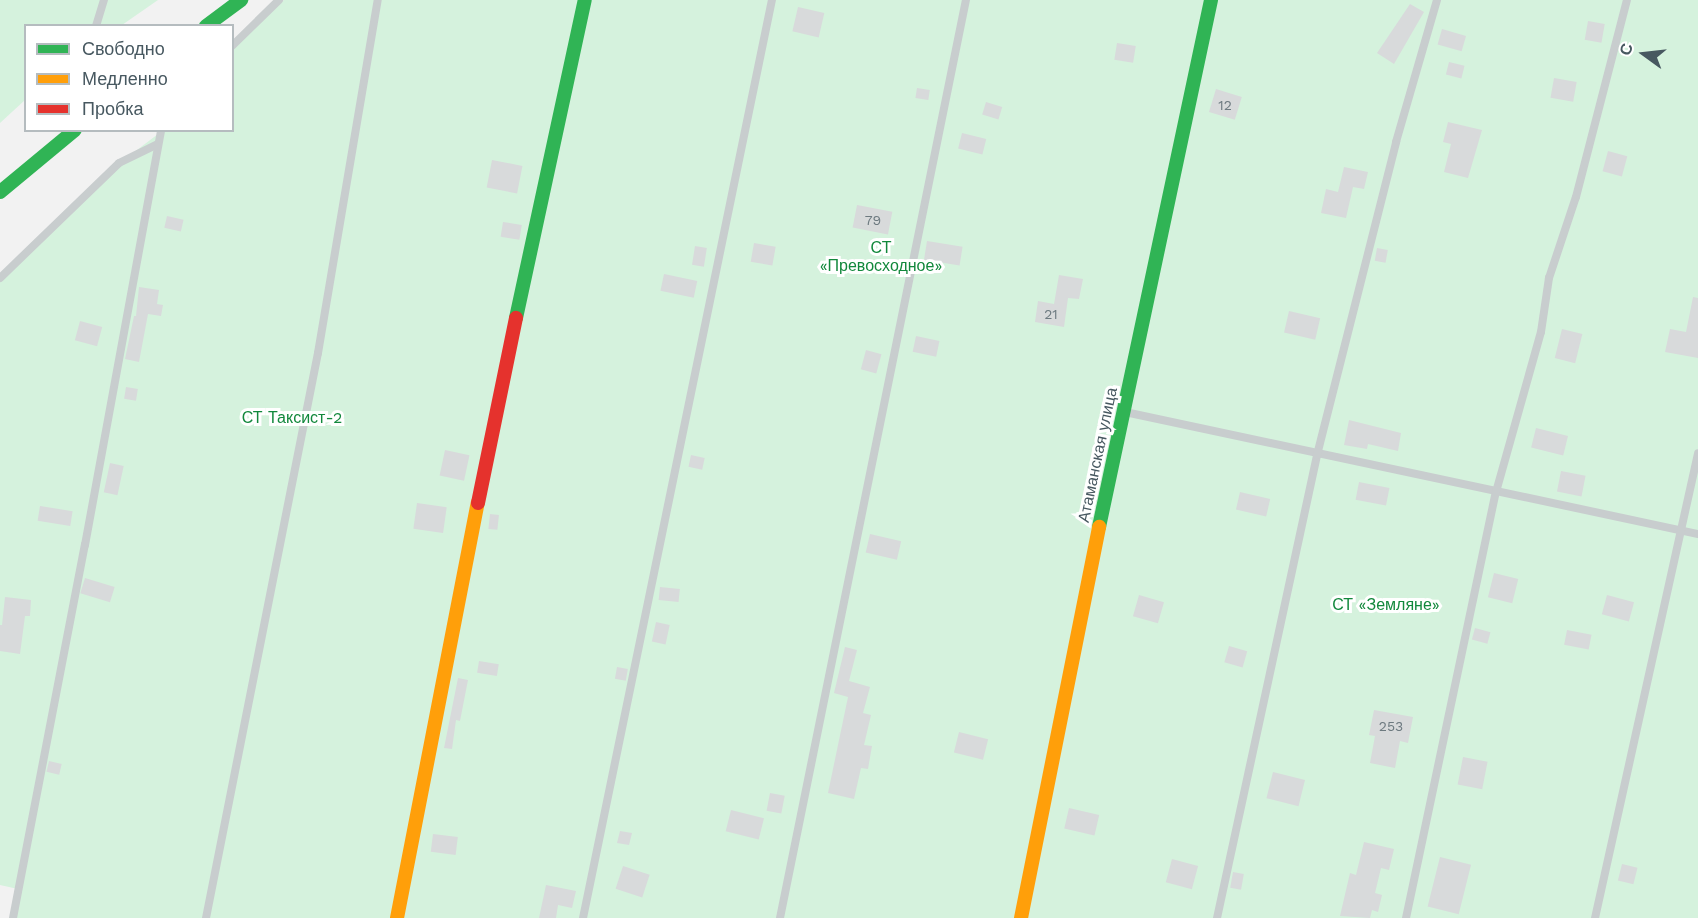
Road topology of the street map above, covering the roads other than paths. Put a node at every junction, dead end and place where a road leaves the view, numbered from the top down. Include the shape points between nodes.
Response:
1 (104, 0) edge
2 (241, 0) edge
3 (279, 0) edge
4 (378, 0) edge
5 (585, 0) edge
6 (772, 0) edge
7 (966, 0) edge
8 (1211, 0) edge
9 (1437, 0) edge
10 (1627, 0) edge
11 (97, 24) edge
12 (209, 24) edge
13 (234, 44) edge
14 (73, 132) edge
15 (161, 132) edge
16 (158, 144) junction
17 (0, 192) edge
18 (0, 278) edge
19 (1124, 412) junction
20 (1698, 453) edge
21 (1317, 455) junction
22 (1496, 492) junction
23 (1679, 530) junction
24 (1698, 534) edge
25 (13, 918) edge
26 (206, 918) edge
27 (397, 918) edge
28 (583, 918) edge
29 (780, 918) edge
30 (1021, 918) edge
31 (1217, 918) edge
32 (1406, 918) edge
33 (1595, 918) edge

1 - 11 lane
2 - 12 main road
3 - 13 lane
4 - 26 lane via 318,353
5 - 27 main road via 497,404
6 - 28 lane
7 - 29 lane
8 - 19 main road, Атаманская улица
9 - 21 lane via 1396,142
10 - 22 lane
14 - 17 main road
15 - 16 lane
16 - 18 lane via 119,163
16 - 25 lane
19 - 21 lane
19 - 30 main road, Атаманская улица
20 - 23 lane
21 - 22 lane
21 - 31 lane
22 - 23 lane
22 - 32 lane
23 - 24 lane
23 - 33 lane

